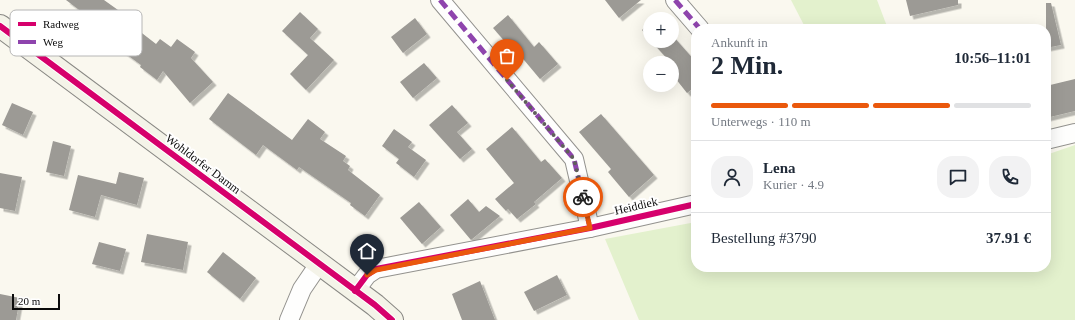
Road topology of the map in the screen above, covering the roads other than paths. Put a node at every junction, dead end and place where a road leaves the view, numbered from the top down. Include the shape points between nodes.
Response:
1 (440, 0) edge
2 (676, 0) edge
3 (696, 24) edge
4 (0, 26) edge
5 (10, 33) edge
6 (40, 56) edge
7 (1075, 133) edge
8 (1051, 139) edge
9 (691, 205) edge
10 (590, 228) junction
11 (319, 264) junction
12 (355, 291) junction
13 (289, 320) edge
14 (392, 320) edge

1 - 10 street via 574,159
2 - 3 street
4 - 5 street, Wohldorfer Damm
6 - 11 street, Wohldorfer Damm
7 - 8 street
9 - 10 street, Heiddiek
10 - 12 street, Heiddiek via 376,270 367,275
11 - 12 street, Wohldorfer Damm
11 - 13 street via 302,289
12 - 14 street, Wohldorfer Damm

